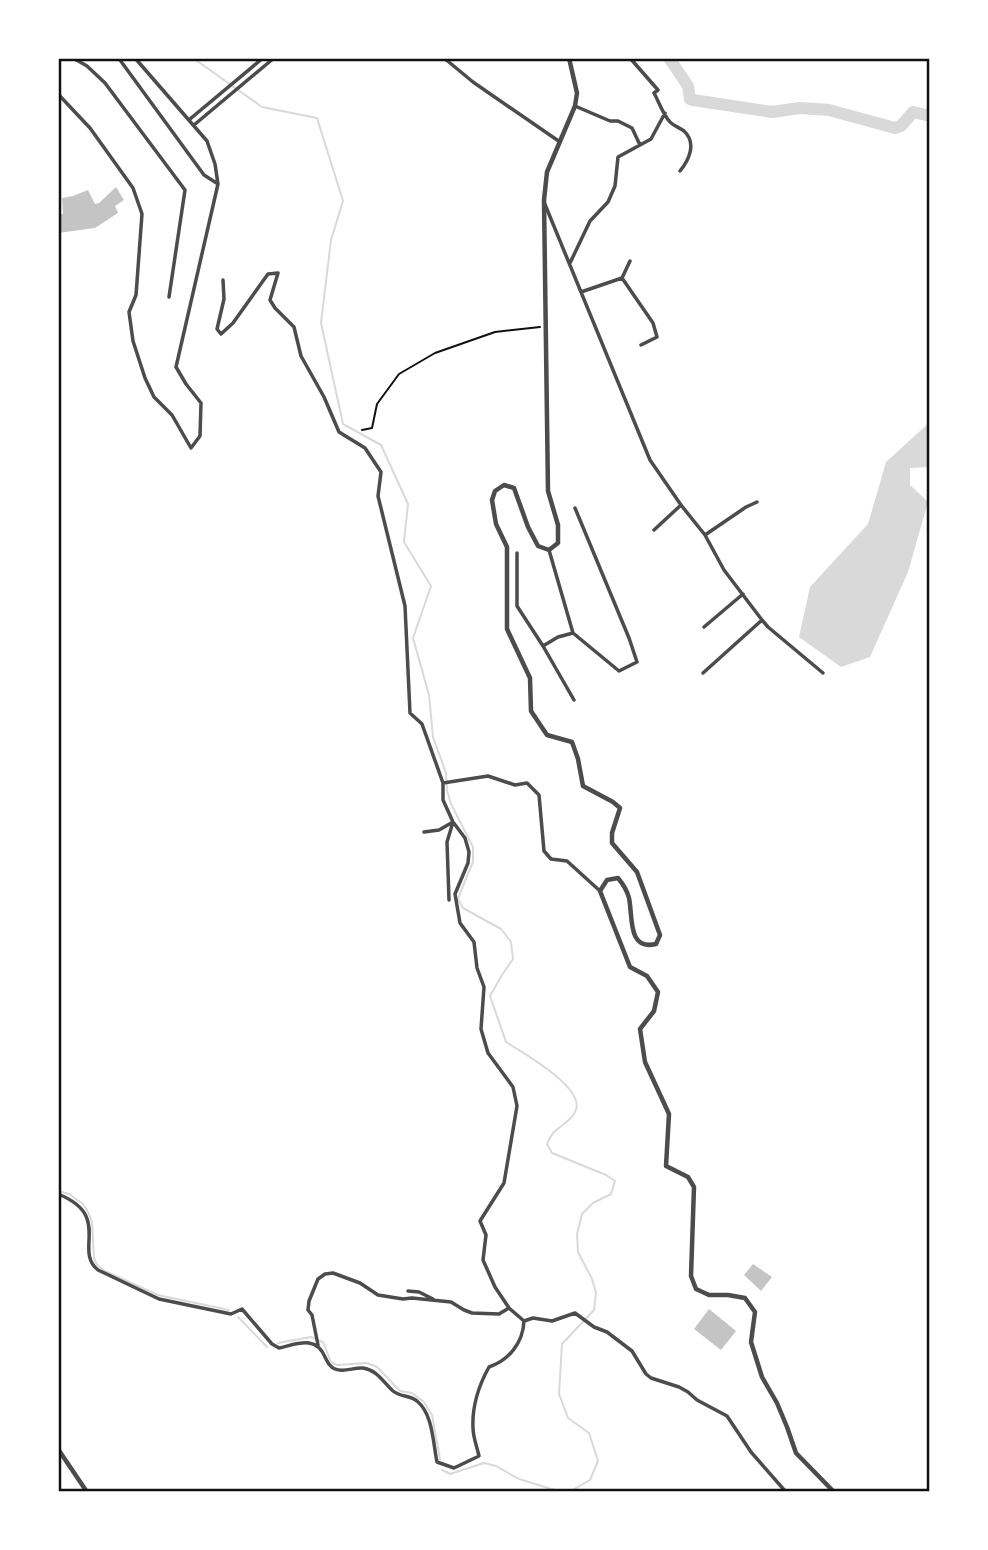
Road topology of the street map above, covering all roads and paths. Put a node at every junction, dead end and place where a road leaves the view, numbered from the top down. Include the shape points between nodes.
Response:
1 (73, 58) edge
2 (120, 58) edge
3 (135, 58) edge
4 (263, 58) edge
5 (274, 58) edge
6 (444, 58) edge
7 (569, 58) edge
8 (630, 58) edge
9 (58, 94) edge
10 (575, 106) junction
11 (665, 113) junction
12 (190, 120) junction
13 (194, 125) junction
14 (560, 142) junction
15 (640, 145) junction
16 (680, 171) dead end
17 (218, 184) junction
18 (544, 200) junction
19 (544, 222) junction
20 (555, 225) junction
21 (630, 261) dead end
22 (570, 263) junction
23 (622, 278) junction
24 (223, 280) dead end
25 (581, 292) junction
26 (169, 297) dead end
27 (545, 327) junction
28 (641, 345) dead end
29 (362, 430) dead end
30 (757, 502) dead end
31 (681, 505) junction
32 (575, 508) dead end
33 (654, 530) dead end
34 (705, 535) junction
35 (549, 550) junction
36 (517, 553) dead end
37 (743, 594) junction
38 (762, 620) junction
39 (704, 627) dead end
40 (573, 633) junction
41 (543, 646) junction
42 (703, 673) dead end
43 (823, 673) dead end
44 (574, 700) dead end
45 (443, 783) junction
46 (453, 822) junction
47 (424, 832) dead end
48 (600, 891) junction
49 (449, 900) dead end
50 (58, 1194) edge
51 (408, 1291) dead end
52 (437, 1301) junction
53 (509, 1308) junction
54 (524, 1321) junction
55 (318, 1345) junction
56 (58, 1449) edge
57 (87, 1492) edge
58 (786, 1492) edge
59 (834, 1492) edge

1 - 26 street via 105,83 185,190
2 - 17 street via 204,175
3 - 12 street
4 - 12 street
5 - 13 street
6 - 14 street
7 - 10 street via 577,93
8 - 11 street via 658,90 654,93
9 - 17 street via 90,128 133,188 142,214 136,295 129,312 133,341 155,397 173,415 191,448 200,436 201,403 176,367
10 - 14 street
10 - 15 street via 632,128
11 - 15 street via 651,139
11 - 16 street via 691,141 691,154
12 - 13 street
13 - 17 street via 207,141
14 - 18 street via 547,172
15 - 22 street via 618,157 608,202 590,221
18 - 19 street
18 - 20 street
19 - 20 street
19 - 27 street
20 - 22 street
21 - 23 street
22 - 25 street
23 - 25 street
23 - 28 street via 653,323 657,337
24 - 45 street via 217,329 221,334 268,274 278,273 270,300 294,327 301,356 339,432 365,448 381,472 378,496 405,606 410,713 422,724
25 - 31 street via 650,460
27 - 29 path via 495,332 435,353 399,374 377,404 372,428
27 - 35 street via 548,491 558,525 558,543
30 - 34 street
31 - 33 street
31 - 34 street
32 - 40 street via 637,662 619,671
34 - 37 street
35 - 40 street
35 - 48 street via 538,546 514,488 504,485 495,491 496,524 507,547 507,629 530,678 531,712 547,735 572,742 583,786 620,808 612,843 637,872 660,935 656,944 639,943 629,896 618,878 607,880
36 - 41 street via 517,606
37 - 38 street
37 - 39 street
38 - 42 street
38 - 43 street
40 - 41 street
41 - 44 street
45 - 46 street via 443,800
45 - 48 street via 488,776 515,785 527,783 539,795 544,851 551,859 567,861
46 - 47 street
46 - 49 street via 447,842
46 - 53 street via 470,852 455,894 460,923 474,942 484,987 481,1029 488,1053 513,1087 517,1106 505,1183 481,1221 486,1235 483,1260
48 - 59 street via 629,967 647,976 658,992 654,1011 640,1029 645,1062 669,1114 666,1166 688,1177 694,1187 691,1276 696,1289 709,1295 745,1298 755,1312 751,1342 762,1377 796,1453
50 - 55 street via 86,1215 90,1260 98,1270 159,1299 231,1314 242,1309 279,1348 309,1341
51 - 52 street
52 - 53 street via 451,1302 472,1313 499,1314
52 - 55 street via 377,1295 360,1283 325,1274 318,1279 308,1310
53 - 54 street
54 - 55 street via 520,1341 499,1364 489,1367 481,1381 473,1429 479,1456 454,1468 437,1462 428,1416 419,1402 399,1395 376,1373 363,1368 334,1369
54 - 58 street via 552,1321 575,1313 607,1332 632,1351 651,1378 679,1387 727,1416
56 - 57 street

